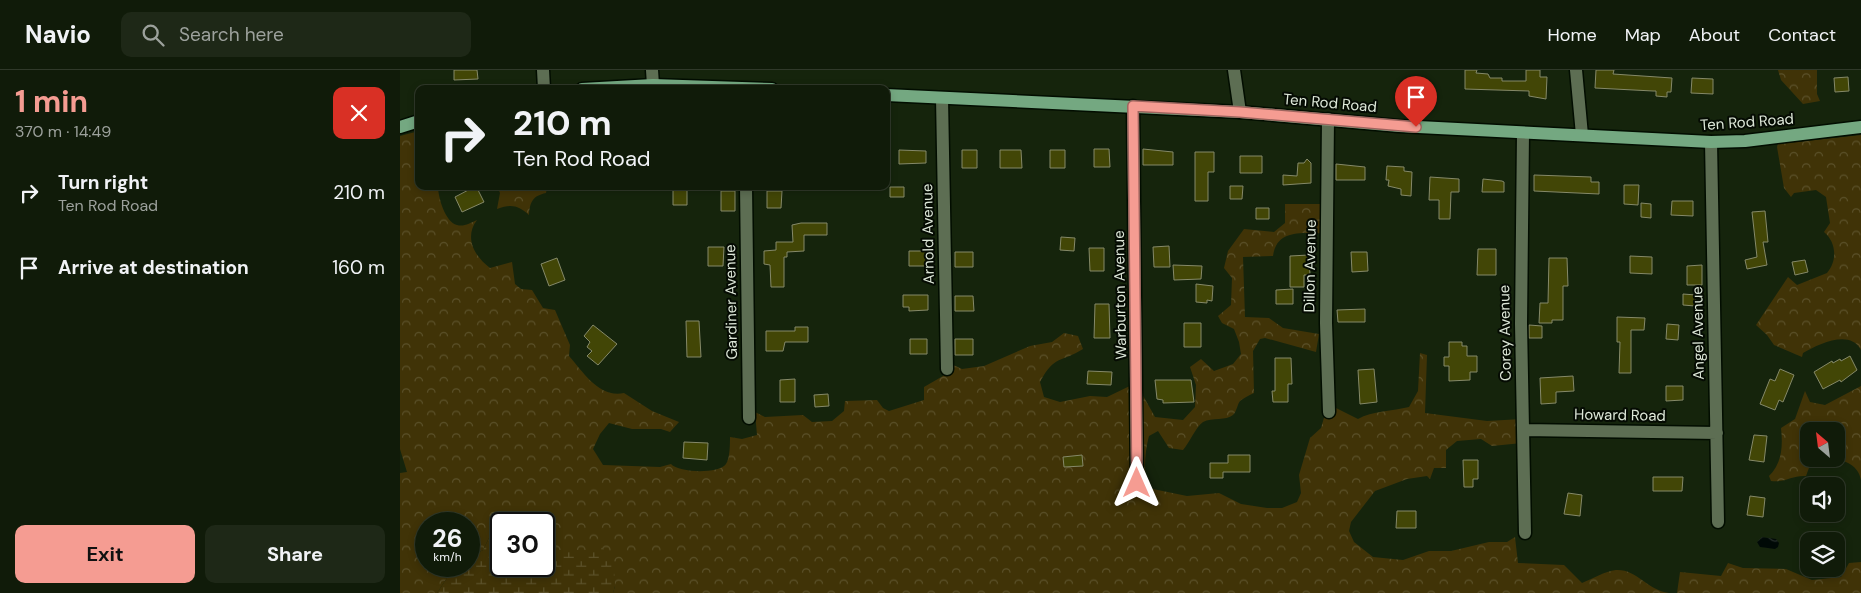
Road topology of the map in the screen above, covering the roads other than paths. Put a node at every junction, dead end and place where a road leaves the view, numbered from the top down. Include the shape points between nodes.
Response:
1 (543, 70) edge
2 (652, 70) edge
3 (1234, 70) edge
4 (1576, 70) edge
5 (544, 85) edge
6 (653, 85) edge
7 (890, 95) edge
8 (942, 98) junction
9 (1133, 106) junction
10 (1240, 112) junction
11 (1328, 120) junction
12 (415, 122) edge
13 (400, 127) edge
14 (1861, 127) edge
15 (1523, 133) junction
16 (1582, 135) junction
17 (1711, 142) junction
18 (746, 190) edge
19 (947, 369) dead end
20 (1329, 412) dead end
21 (749, 418) dead end
22 (1524, 430) junction
23 (1717, 433) junction
24 (1137, 483) dead end
25 (1718, 522) dead end
26 (1525, 533) dead end

1 - 5 street
2 - 6 street
3 - 10 street
4 - 16 street
7 - 8 main road, Ten Rod Road
8 - 9 main road, Ten Rod Road
8 - 19 street, Arnold Avenue
9 - 10 main road, Ten Rod Road
9 - 24 street, Warburton Avenue
10 - 11 main road, Ten Rod Road
11 - 15 main road, Ten Rod Road
11 - 20 street, Dillon Avenue via 1326,323
12 - 13 main road
14 - 17 main road, Ten Rod Road
15 - 16 main road, Ten Rod Road
15 - 22 street, Corey Avenue via 1520,324
16 - 17 main road, Ten Rod Road
17 - 23 street, Angel Avenue
18 - 21 street, Gardiner Avenue
22 - 23 street, Howard Road
22 - 26 street, Corey Avenue
23 - 25 street, Angel Avenue

